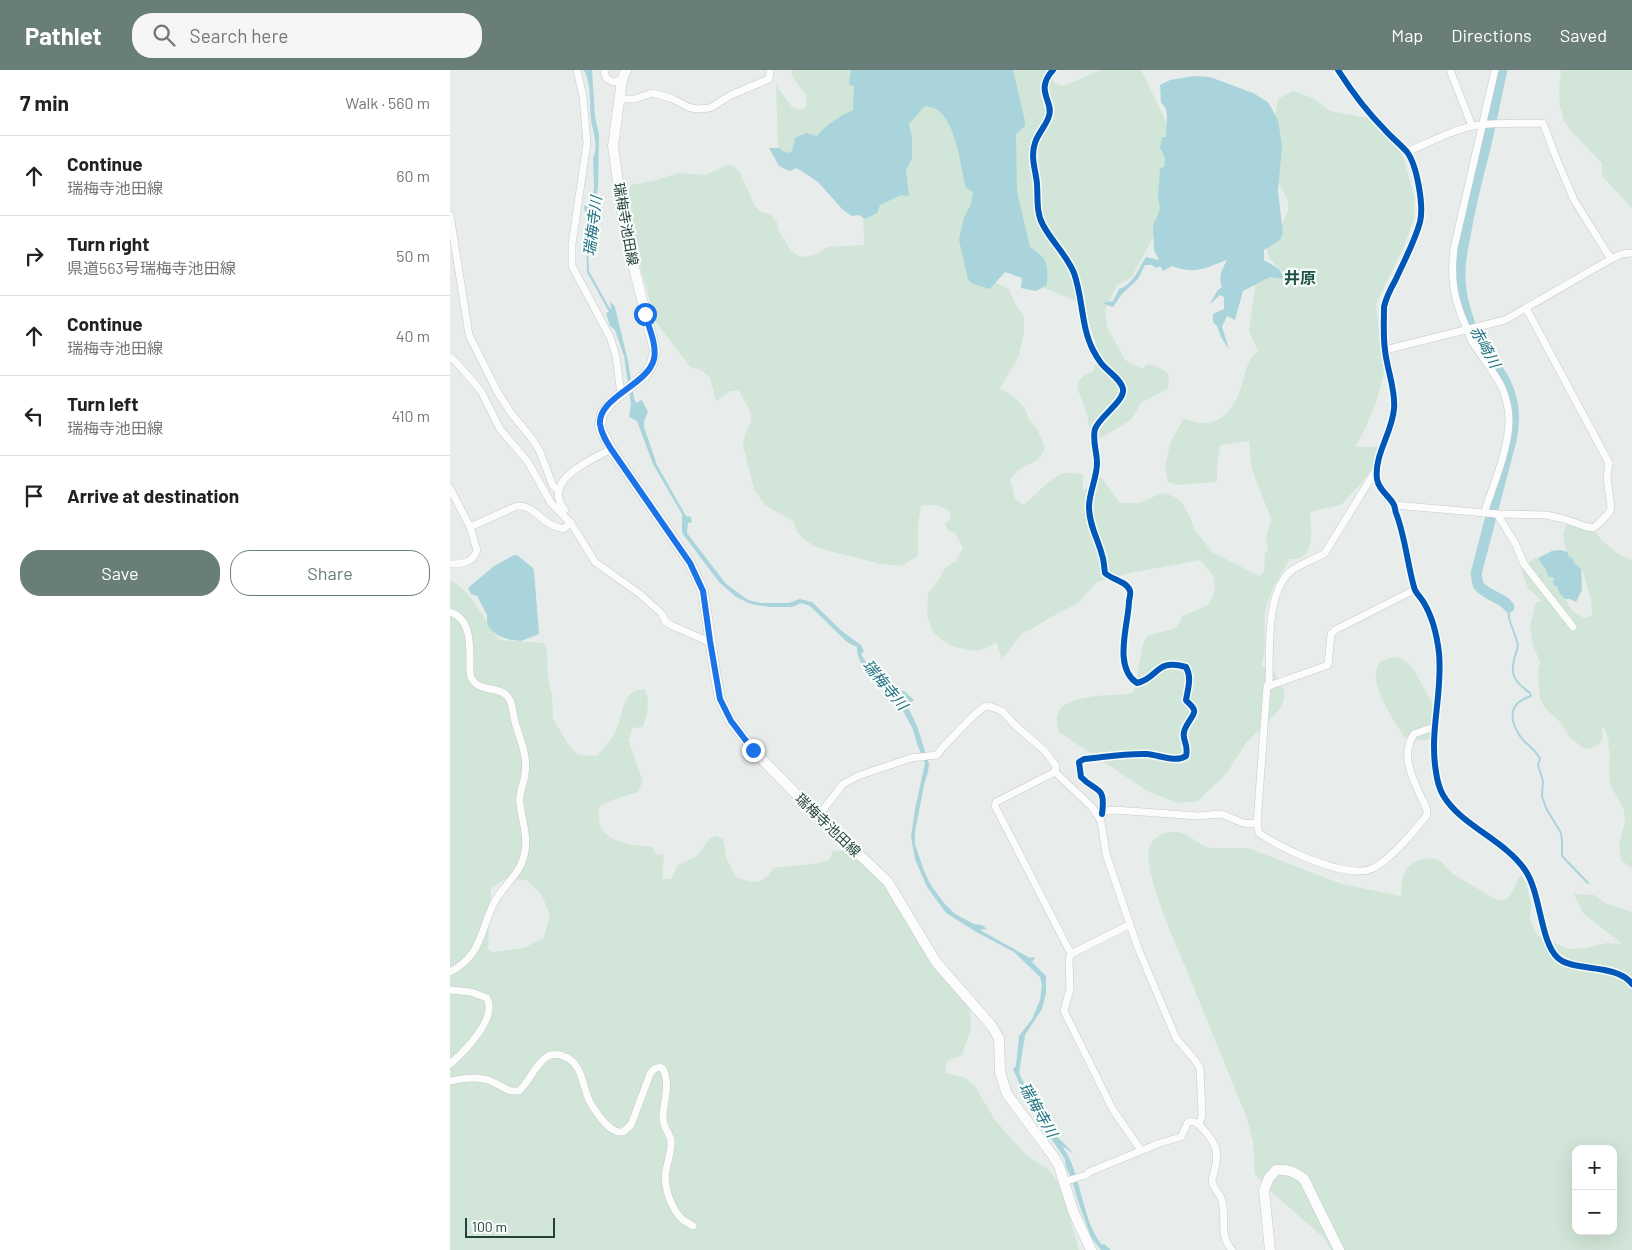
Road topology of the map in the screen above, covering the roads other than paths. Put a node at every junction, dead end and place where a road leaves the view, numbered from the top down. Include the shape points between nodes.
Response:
1 (577, 70) edge
2 (604, 70) edge
3 (770, 70) edge
4 (1053, 70) edge
5 (1338, 70) edge
6 (1450, 70) edge
7 (1495, 70) edge
8 (624, 75) edge
9 (619, 99) junction
10 (1482, 124) junction
11 (1472, 126) junction
12 (1407, 152) junction
13 (450, 215) edge
14 (1632, 253) edge
15 (1611, 259) junction
16 (1526, 308) junction
17 (1467, 329) junction
18 (1385, 350) junction
19 (450, 357) edge
20 (620, 394) junction
21 (611, 449) junction
22 (1377, 470) junction
23 (450, 488) edge
24 (558, 490) junction
25 (1394, 505) junction
26 (560, 513) junction
27 (1484, 513) junction
28 (1497, 514) junction
29 (571, 523) junction
30 (470, 527) junction
31 (450, 564) edge
32 (1414, 590) junction
33 (450, 612) edge
34 (1573, 627) dead end
35 (710, 641) junction
36 (1270, 686) junction
37 (1434, 729) junction
38 (1054, 772) junction
39 (1100, 814) junction
40 (819, 815) junction
41 (1257, 824) junction
42 (1129, 925) junction
43 (1071, 954) junction
44 (450, 972) edge
45 (1632, 984) edge
46 (450, 990) edge
47 (450, 1064) edge
48 (450, 1081) edge
49 (1198, 1124) junction
50 (1142, 1150) junction
51 (1063, 1182) junction
52 (693, 1226) dead end
53 (1091, 1250) edge
54 (1232, 1250) edge
55 (1270, 1250) edge
56 (1339, 1250) edge

1 - 20 street via 584,97 587,143 572,244 572,266 610,337 616,356
2 - 8 street via 606,78 613,82
3 - 9 street via 769,79 710,108 688,108 671,98 652,93 635,99
4 - 39 street via 1044,89 1049,117 1033,151 1038,212 1074,274 1092,349 1123,389 1114,406 1095,428 1097,466 1090,492 1090,518 1103,555 1105,573 1130,590 1124,642 1128,673 1137,683 1164,665 1186,667 1190,682 1186,700 1194,710 1184,731 1188,748 1183,758 1147,754 1084,759 1080,762 1081,777 1097,787 1103,797
5 - 12 street via 1361,104
6 - 11 street
7 - 10 street
8 - 9 main road, 瑞梅寺池田線
9 - 20 main road, 瑞梅寺池田線 via 613,146 625,232 655,352 645,375
10 - 11 street
10 - 15 street via 1543,123 1574,200
10 - 17 street via 1452,262 1455,297
11 - 12 street
12 - 18 street via 1415,172 1421,215 1404,262 1385,300
13 - 24 street via 469,335 497,391 533,440 553,486
14 - 15 street
15 - 16 street
16 - 17 street via 1505,320
16 - 28 street via 1609,463 1606,478 1611,508 1593,528 1546,515
17 - 18 street
17 - 27 street via 1472,342 1500,380 1509,422 1505,447
18 - 22 street via 1394,408
19 - 26 street via 481,391 500,429 528,462
20 - 21 main road, 瑞梅寺池田線 via 600,420
21 - 24 street via 563,479
21 - 35 main road, 瑞梅寺池田線 via 690,563 703,591
22 - 25 street via 1380,488
22 - 36 street via 1325,553 1290,571 1282,581 1271,618
23 - 30 street
24 - 26 street via 564,510
25 - 27 street
25 - 32 street
26 - 29 street
27 - 28 street
28 - 34 street via 1524,564
29 - 30 street via 563,529 555,527 529,508 517,506
29 - 35 street via 595,562 640,594 662,614 665,621
30 - 31 street via 476,555 464,563
32 - 36 street via 1335,630 1331,634 1328,666
32 - 37 street via 1425,604 1436,633 1439,653 1440,677
33 - 44 street via 460,616 466,628 470,645 470,678 510,700 526,762 519,803 526,848 518,870 496,900 476,949 468,961
35 - 40 main road, 瑞梅寺池田線 via 720,699 731,721 753,750
36 - 41 street via 1267,686
37 - 41 street via 1414,734 1407,755 1411,774 1427,808 1426,815 1398,848 1376,867 1353,871 1325,864 1275,843 1259,832
37 - 45 street via 1434,758 1442,794 1457,812 1525,870 1534,888 1550,949 1566,963 1606,970
38 - 39 street
38 - 40 street via 1056,766 1045,751 1002,711 989,706 973,716 937,755 916,757 843,784
38 - 43 street via 996,802 995,806
39 - 41 street via 1115,810 1199,816 1218,814 1242,823
39 - 42 street via 1106,854
40 - 51 main road, 瑞梅寺池田線 via 888,882 936,962 991,1025 999,1038 1000,1072 1007,1094 1053,1156
42 - 43 street
42 - 49 street via 1176,1038 1200,1068 1202,1116
43 - 50 street via 1070,989 1064,1011 1112,1110
46 - 47 street via 488,998 490,1006 475,1038
48 - 52 street via 480,1078 510,1092 519,1092 539,1064 549,1055 560,1054 570,1058 577,1067 598,1115 611,1129 624,1132 631,1125 650,1074 654,1069 663,1069 667,1082 663,1117 671,1139 666,1186 675,1209 683,1220
49 - 50 street via 1188,1122 1182,1137
49 - 54 street via 1217,1151 1213,1186 1222,1200 1223,1236
50 - 51 street
51 - 53 main road, 瑞梅寺池田線
55 - 56 main road via 1264,1190 1276,1170 1286,1169 1304,1179

